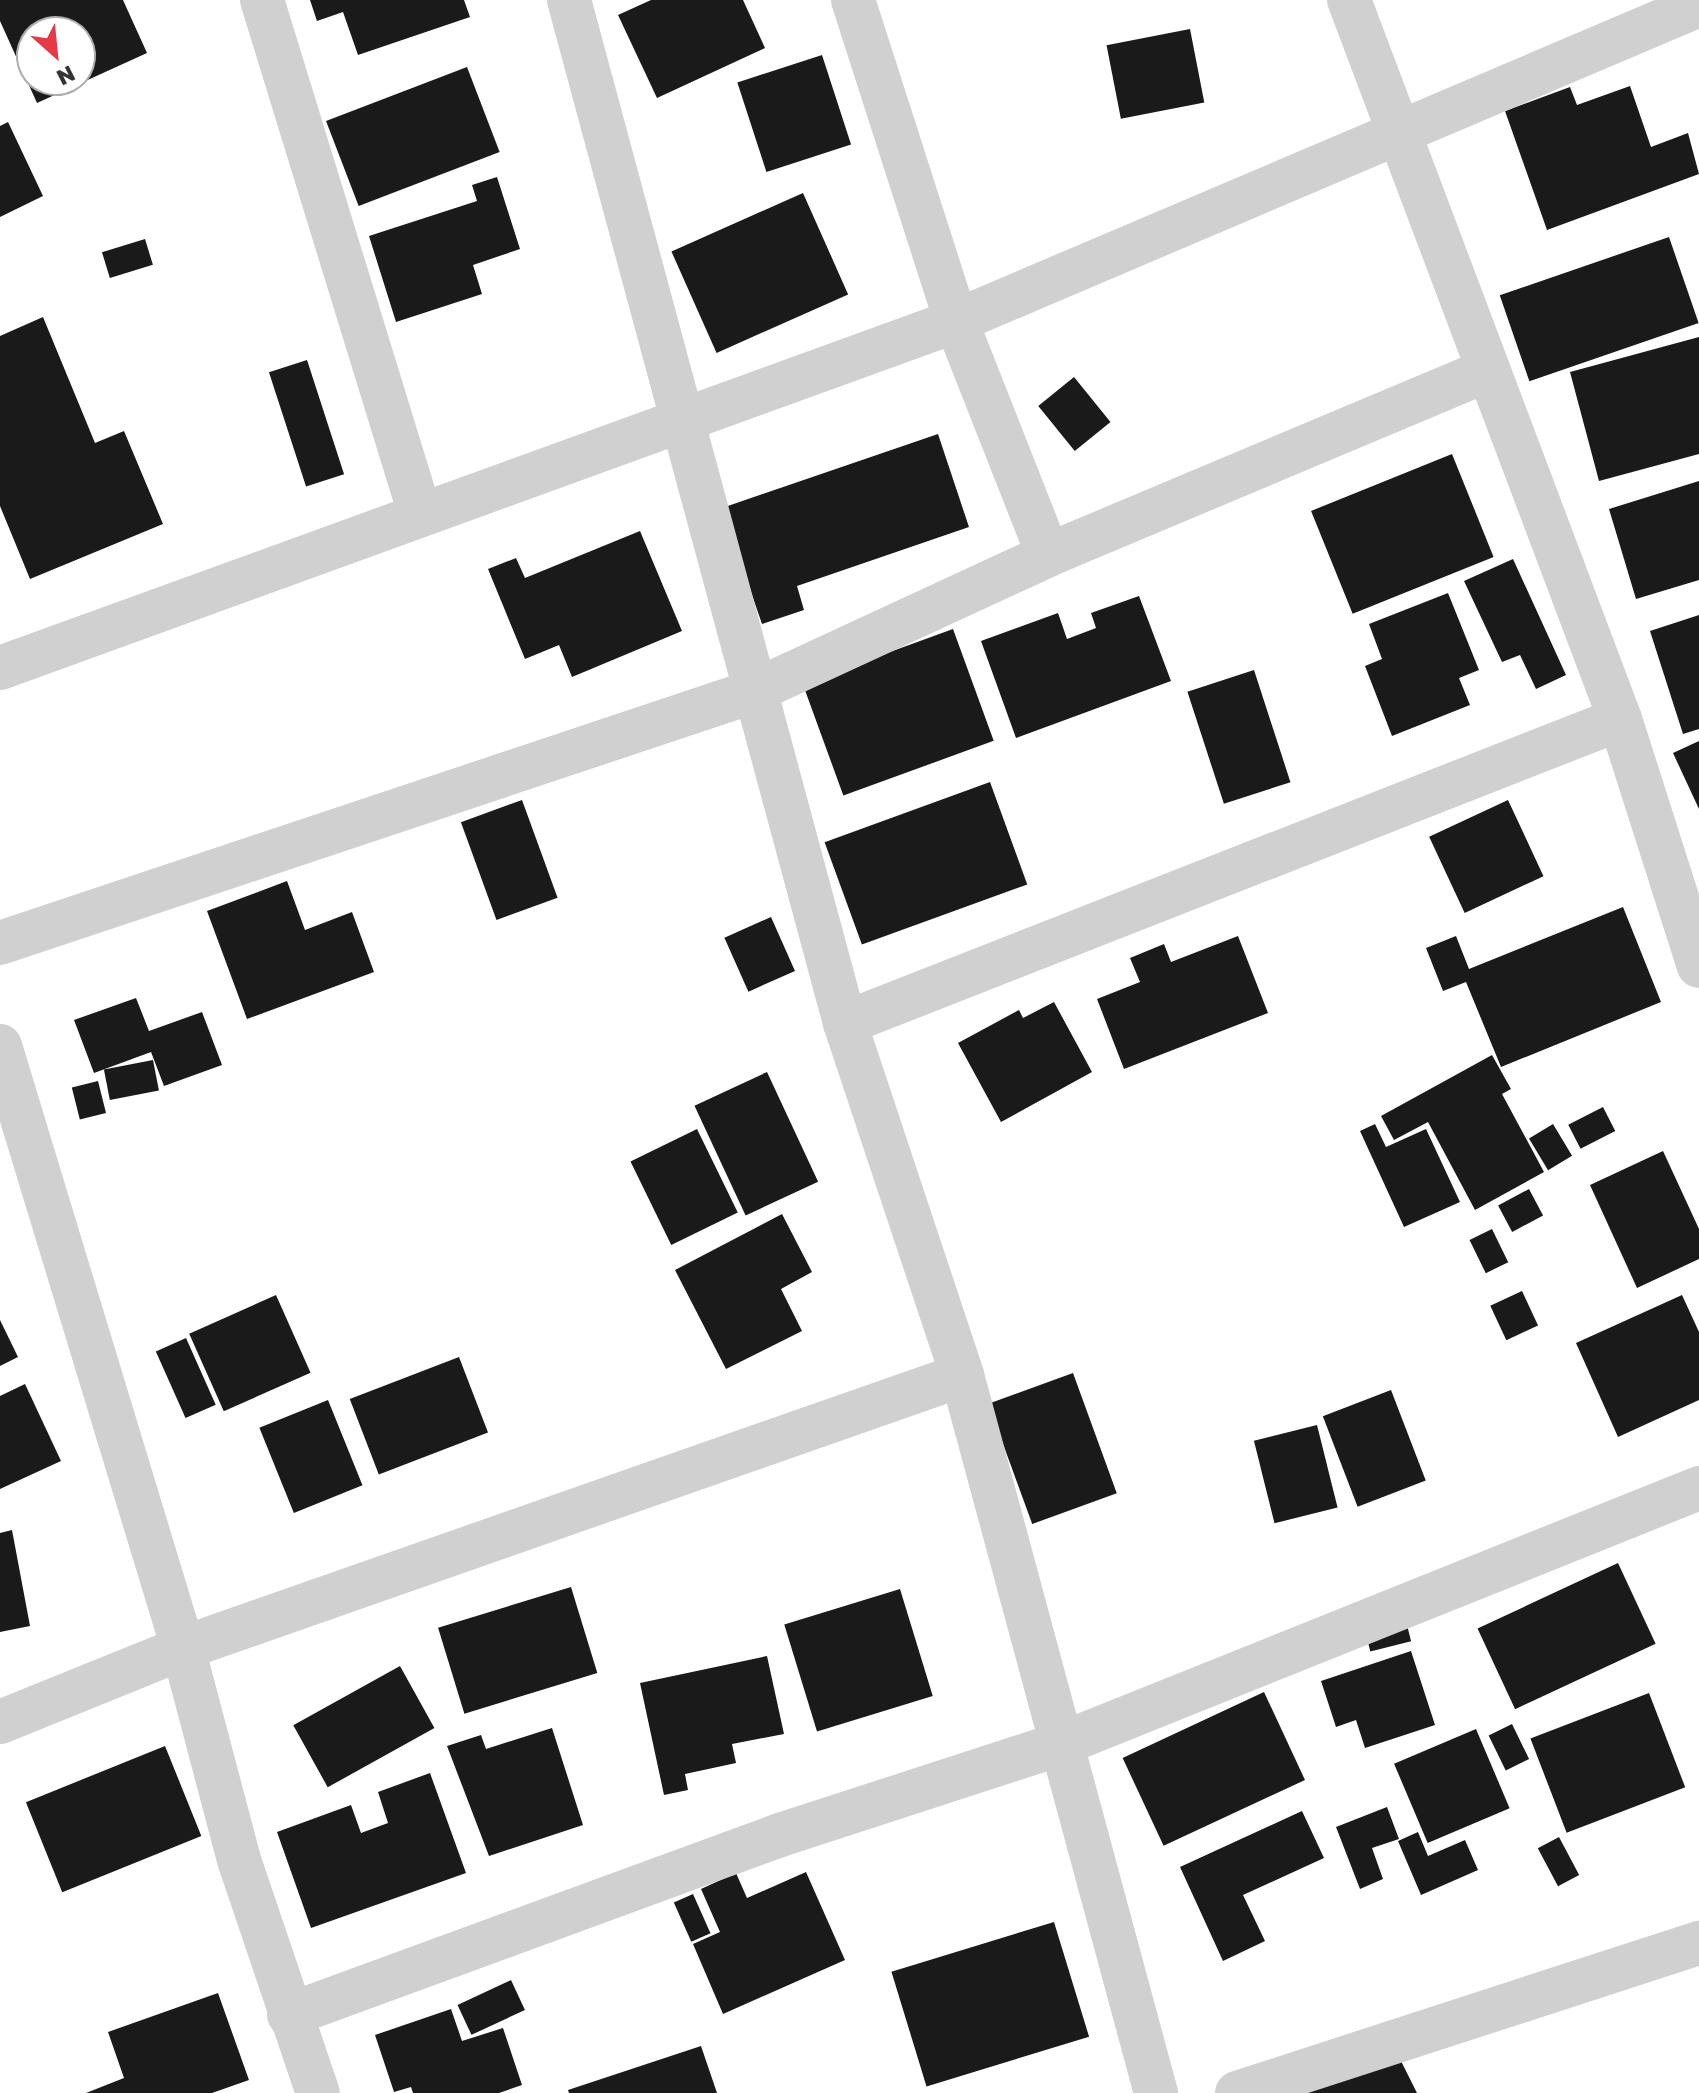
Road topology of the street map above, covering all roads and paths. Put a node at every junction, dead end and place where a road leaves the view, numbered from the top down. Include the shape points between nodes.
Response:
1 (262, 0) edge
2 (569, 0) edge
3 (853, 0) edge
4 (1349, 0) edge
5 (1699, 5) edge
6 (1396, 135) junction
7 (956, 321) junction
8 (1486, 371) junction
9 (679, 423) junction
10 (420, 514) junction
11 (1048, 555) junction
12 (0, 668) edge
13 (752, 692) junction
14 (1620, 719) junction
15 (0, 943) edge
16 (1699, 966) edge
17 (845, 1023) junction
18 (0, 1046) edge
19 (962, 1375) junction
20 (1699, 1488) edge
21 (183, 1648) junction
22 (0, 1722) edge
23 (1066, 1742) junction
24 (1699, 1943) edge
25 (289, 2015) junction
26 (318, 2093) edge
27 (1156, 2093) edge
28 (1237, 2093) edge

1 - 10 street
2 - 9 street
3 - 7 street
4 - 6 street
5 - 6 street
6 - 7 street
6 - 8 street
7 - 9 street
7 - 11 street
8 - 11 street
8 - 14 street
9 - 10 street
9 - 13 street
10 - 12 street
11 - 13 street
13 - 15 street
13 - 17 street
14 - 16 street
14 - 17 street
17 - 19 street
18 - 21 street
19 - 21 street
19 - 23 street
20 - 23 street
21 - 22 street
21 - 25 street via 239,1860
23 - 25 street via 780,1835
23 - 27 street
24 - 28 street
25 - 26 street

